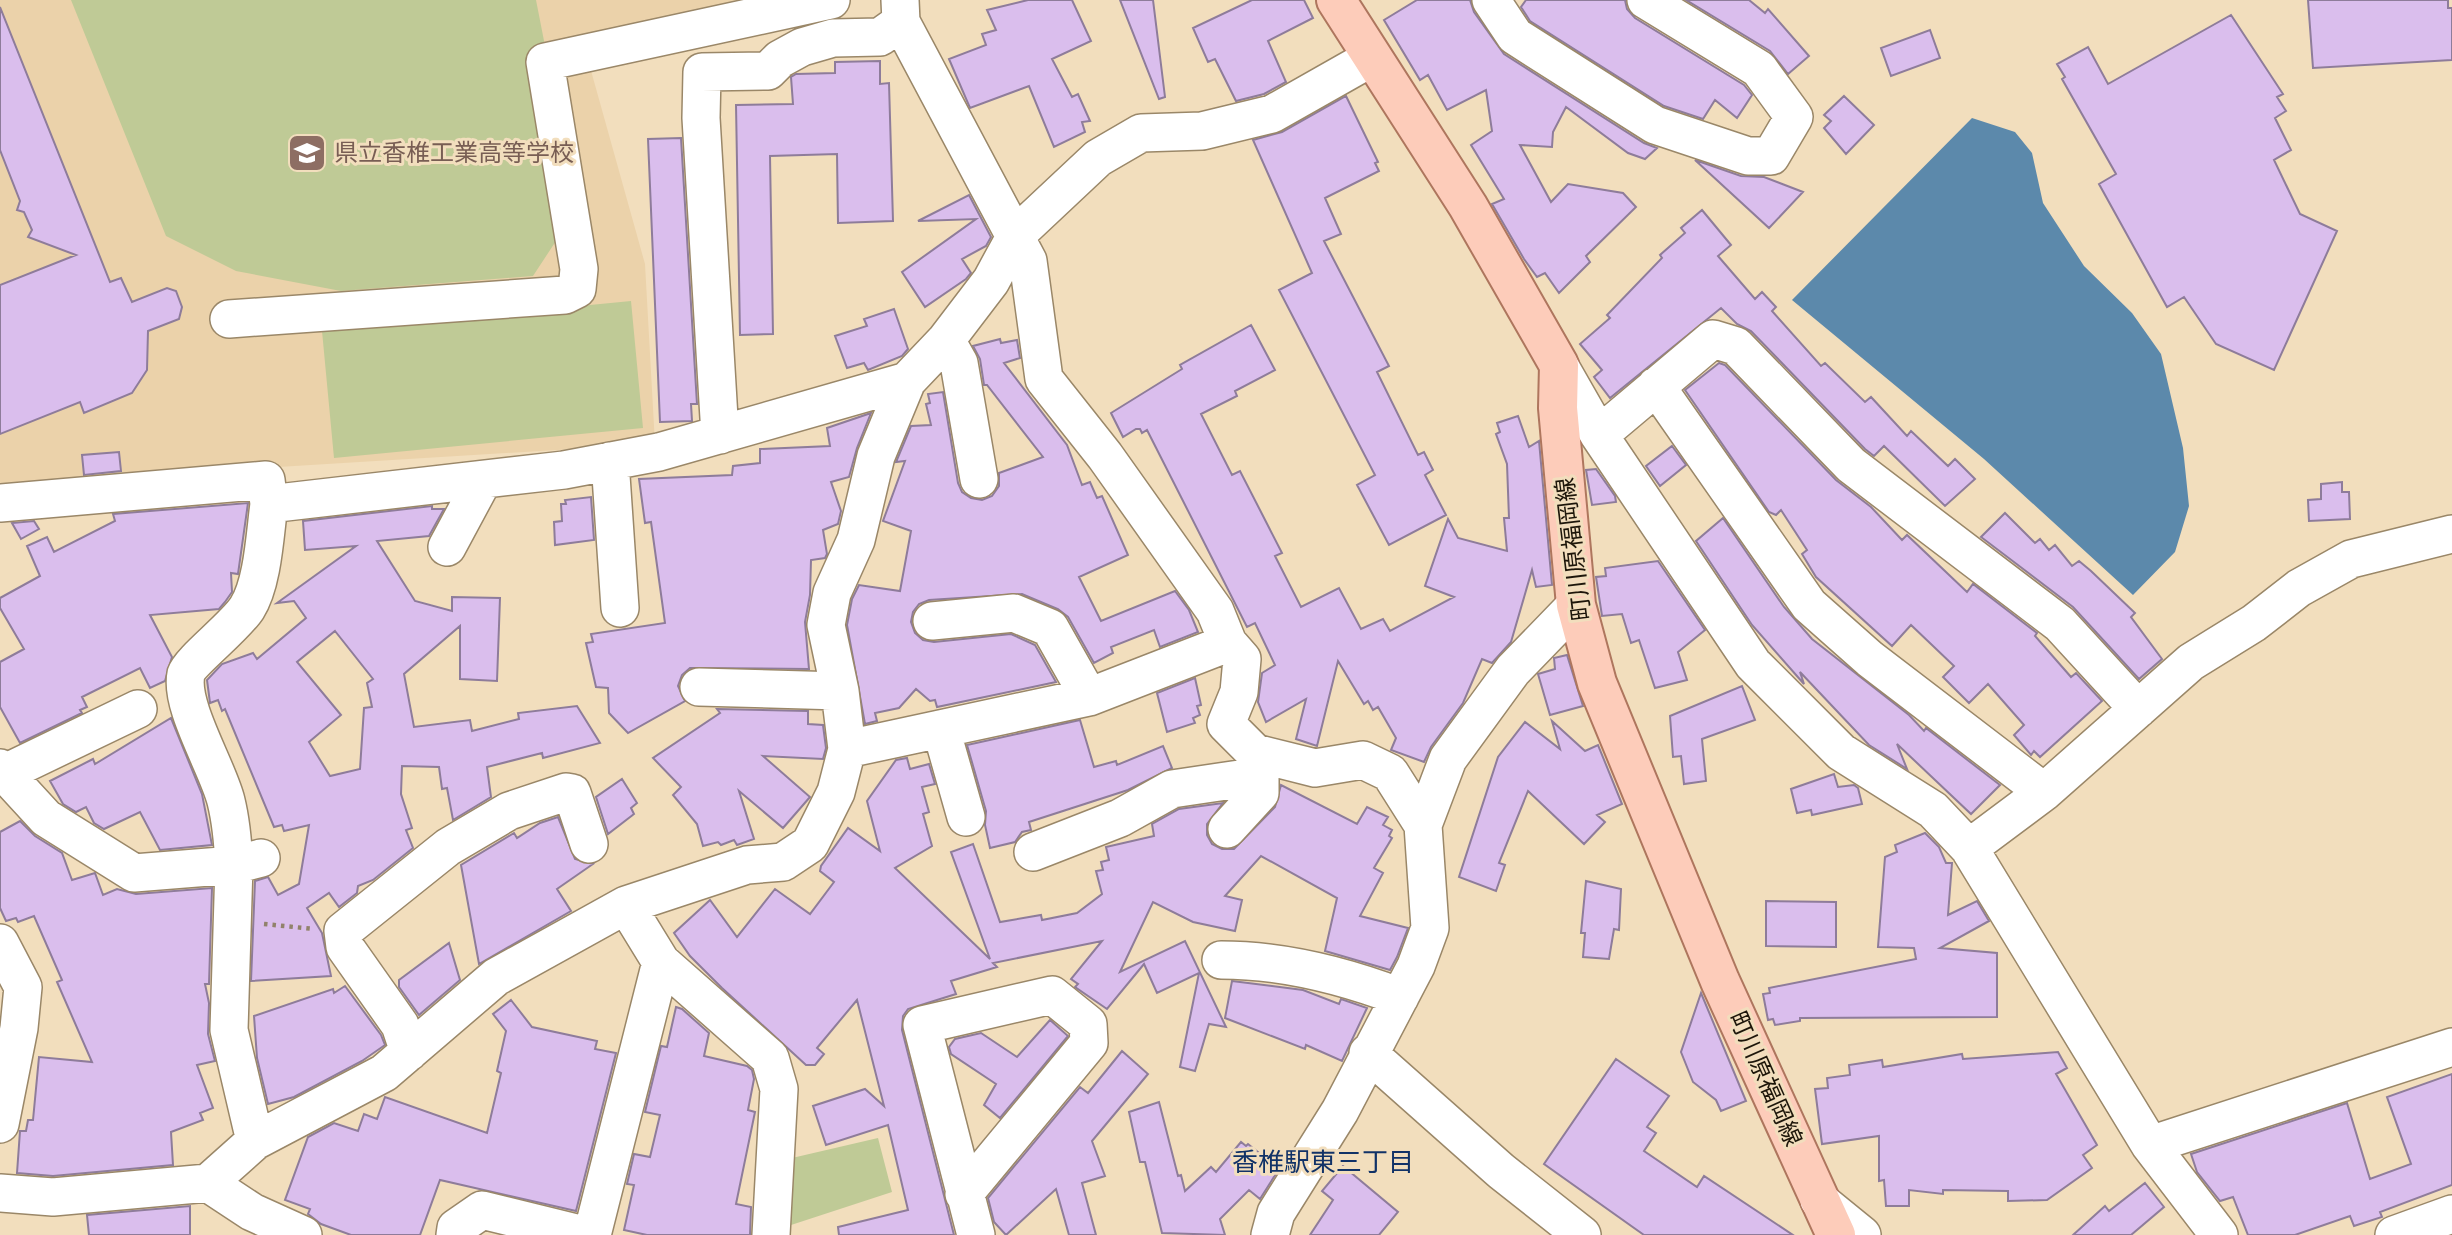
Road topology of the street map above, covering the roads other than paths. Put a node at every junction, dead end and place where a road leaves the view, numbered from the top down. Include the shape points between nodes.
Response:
1 (831, 0) edge
2 (1336, 0) edge
3 (1490, 0) edge
4 (1646, 0) edge
5 (900, 11) edge
6 (1371, 58) junction
7 (1017, 234) junction
8 (229, 319) dead end
9 (946, 340) junction
10 (1559, 365) junction
11 (908, 381) junction
12 (1656, 386) junction
13 (720, 435) junction
14 (1599, 435) junction
15 (610, 461) junction
16 (979, 478) dead end
17 (483, 480) junction
18 (0, 503) edge
19 (269, 504) junction
20 (2452, 534) edge
21 (447, 547) dead end
22 (1576, 605) junction
23 (620, 608) dead end
24 (932, 621) dead end
25 (1228, 643) junction
26 (699, 687) dead end
27 (840, 691) junction
28 (1089, 697) junction
29 (138, 709) dead end
30 (2138, 709) junction
31 (941, 729) junction
32 (847, 749) junction
33 (1263, 766) junction
34 (2, 771) edge
35 (2044, 792) junction
36 (967, 817) dead end
37 (1423, 825) junction
38 (1227, 829) dead end
39 (589, 844) dead end
40 (1969, 848) junction
41 (1033, 852) dead end
42 (247, 862) junction
43 (626, 905) junction
44 (0, 943) edge
45 (1221, 960) dead end
46 (661, 962) junction
47 (1400, 997) junction
48 (2452, 1048) edge
49 (409, 1052) junction
50 (1368, 1053) junction
51 (0, 1125) edge
52 (255, 1141) junction
53 (2150, 1145) junction
54 (208, 1183) junction
55 (0, 1193) edge
56 (964, 1194) junction
57 (1819, 1200) junction
58 (2452, 1214) edge
59 (303, 1235) edge
60 (455, 1235) edge
61 (584, 1235) edge
62 (592, 1235) edge
63 (771, 1235) edge
64 (976, 1235) edge
65 (1270, 1235) edge
66 (1581, 1235) edge
67 (1836, 1235) edge
68 (1862, 1235) edge
69 (2219, 1235) edge
70 (2394, 1235) edge

1 - 8 street via 545,62 579,269 577,289 565,295
2 - 6 main road
3 - 4 street via 1515,36 1655,125 1748,156 1771,156 1794,117 1759,69
5 - 7 street
5 - 13 street via 880,37 833,38 802,47 768,71 702,72
6 - 7 street via 1272,114 1202,131 1141,133 1098,158
6 - 10 main road via 1468,206
7 - 9 street via 991,281
7 - 25 street via 1028,261 1044,379 1215,611
9 - 11 street
9 - 16 street via 959,363
10 - 14 street
10 - 22 main road, 町川原福岡線 via 1558,408
11 - 13 street
11 - 27 street via 876,456 856,540 832,593 826,625
12 - 14 street
12 - 30 street via 1713,339 1737,346 1851,465 2060,624
12 - 35 street via 1809,605 1870,659
13 - 15 street
14 - 40 street via 1753,664 1841,752 1933,810
15 - 17 street
15 - 23 street
17 - 19 street
17 - 21 street
18 - 19 street via 266,480
19 - 42 street via 263,556 249,606 186,673 187,697
20 - 30 street via 2340,565 2191,662
22 - 37 street via 1513,670 1448,759
22 - 57 main road, 町川原福岡線 via 1597,684 1720,981
24 - 28 street via 1014,612 1050,628
25 - 28 street
25 - 33 street via 1242,659 1239,692 1226,723
26 - 27 street
27 - 32 street
28 - 31 street
29 - 34 street
30 - 35 street
31 - 32 street
31 - 36 street
32 - 43 street via 836,792 810,844 783,862 747,865
33 - 37 street via 1315,768 1363,760 1390,773
33 - 38 street via 1260,793
33 - 41 street via 1172,789 1120,818
34 - 42 street via 46,818 134,873
35 - 40 street
37 - 47 street via 1430,928
39 - 49 street via 572,793 509,811 448,847 343,931 345,947 400,1025
40 - 53 street
42 - 52 street via 233,921 229,1030
43 - 46 street
43 - 49 street via 496,977
44 - 51 street via 23,987
45 - 47 street via 1266,960 1352,979
46 - 62 street
46 - 63 street via 770,1058 779,1089
47 - 50 street
48 - 53 street
49 - 52 street via 383,1073
50 - 65 street via 1340,1111 1276,1213
50 - 66 street via 1500,1171
52 - 54 street
53 - 69 street
54 - 55 street via 53,1197
54 - 59 street via 251,1212
56 - 56 street via 922,1026 1052,995 1088,1024 1089,1043
56 - 64 street
57 - 67 main road, 町川原福岡線
57 - 68 street
58 - 70 street
60 - 61 street via 456,1228 482,1210

